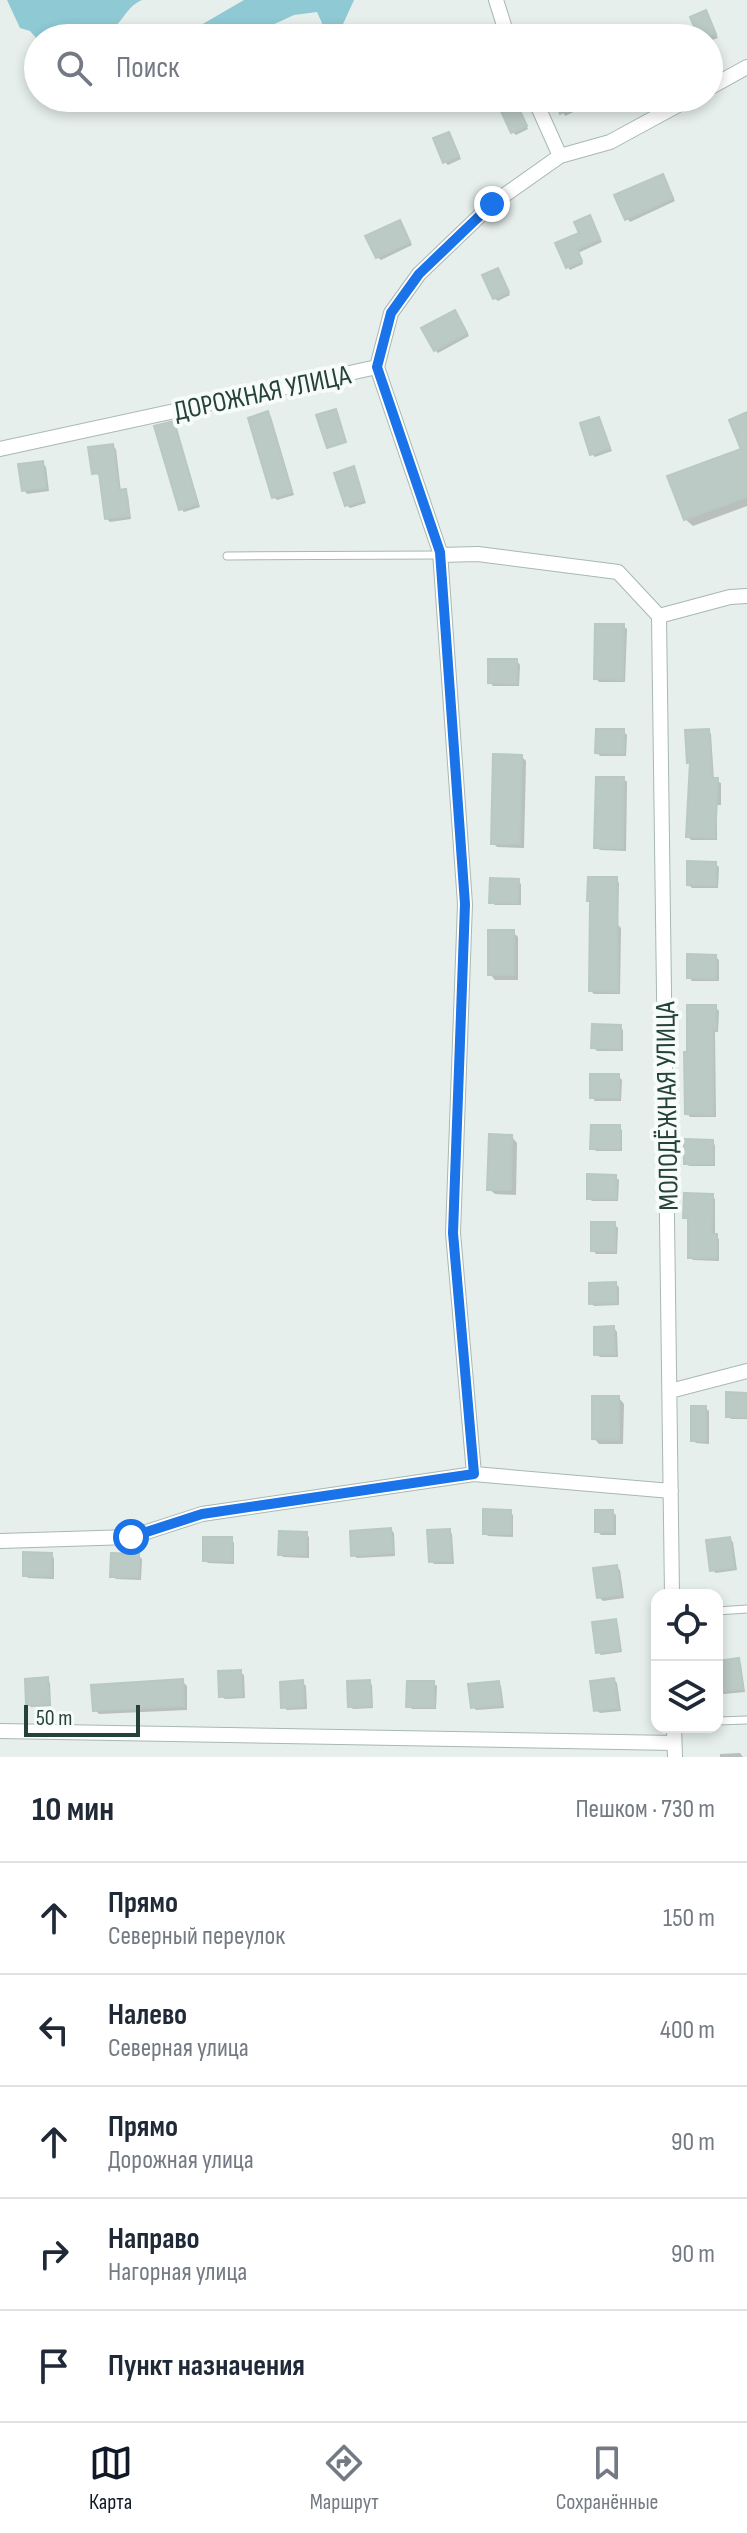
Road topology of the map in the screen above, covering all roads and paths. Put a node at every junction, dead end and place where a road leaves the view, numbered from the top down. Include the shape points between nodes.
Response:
1 (496, 0) edge
2 (504, 24) edge
3 (747, 67) edge
4 (723, 80) edge
5 (540, 112) edge
6 (665, 112) edge
7 (560, 156) junction
8 (377, 367) junction
9 (0, 449) edge
10 (440, 555) junction
11 (227, 556) dead end
12 (747, 596) edge
13 (659, 616) junction
14 (747, 1371) edge
15 (670, 1391) junction
16 (474, 1474) junction
17 (671, 1491) junction
18 (0, 1541) edge
19 (672, 1589) edge
20 (747, 1609) edge
21 (723, 1611) edge
22 (747, 1720) edge
23 (723, 1721) edge
24 (0, 1731) edge
25 (674, 1750) edge

1 - 2 street
3 - 4 street
5 - 7 street
6 - 7 street via 610,142
7 - 8 street via 492,204 419,274 391,313
8 - 9 street, ДОРОЖНАЯ УЛИЦА
8 - 10 street, ДОРОЖНАЯ УЛИЦА
10 - 11 lane
10 - 13 street via 478,554 618,572
10 - 16 street, ДОРОЖНАЯ УЛИЦА via 465,904 453,1233
12 - 13 street
13 - 15 street, МОЛОДЁЖНАЯ УЛИЦА
14 - 15 street
15 - 17 street, МОЛОДЁЖНАЯ УЛИЦА
16 - 17 street
16 - 18 street via 202,1514 131,1537
17 - 19 street, МОЛОДЁЖНАЯ УЛИЦА
20 - 21 lane
22 - 23 lane
24 - 25 street

